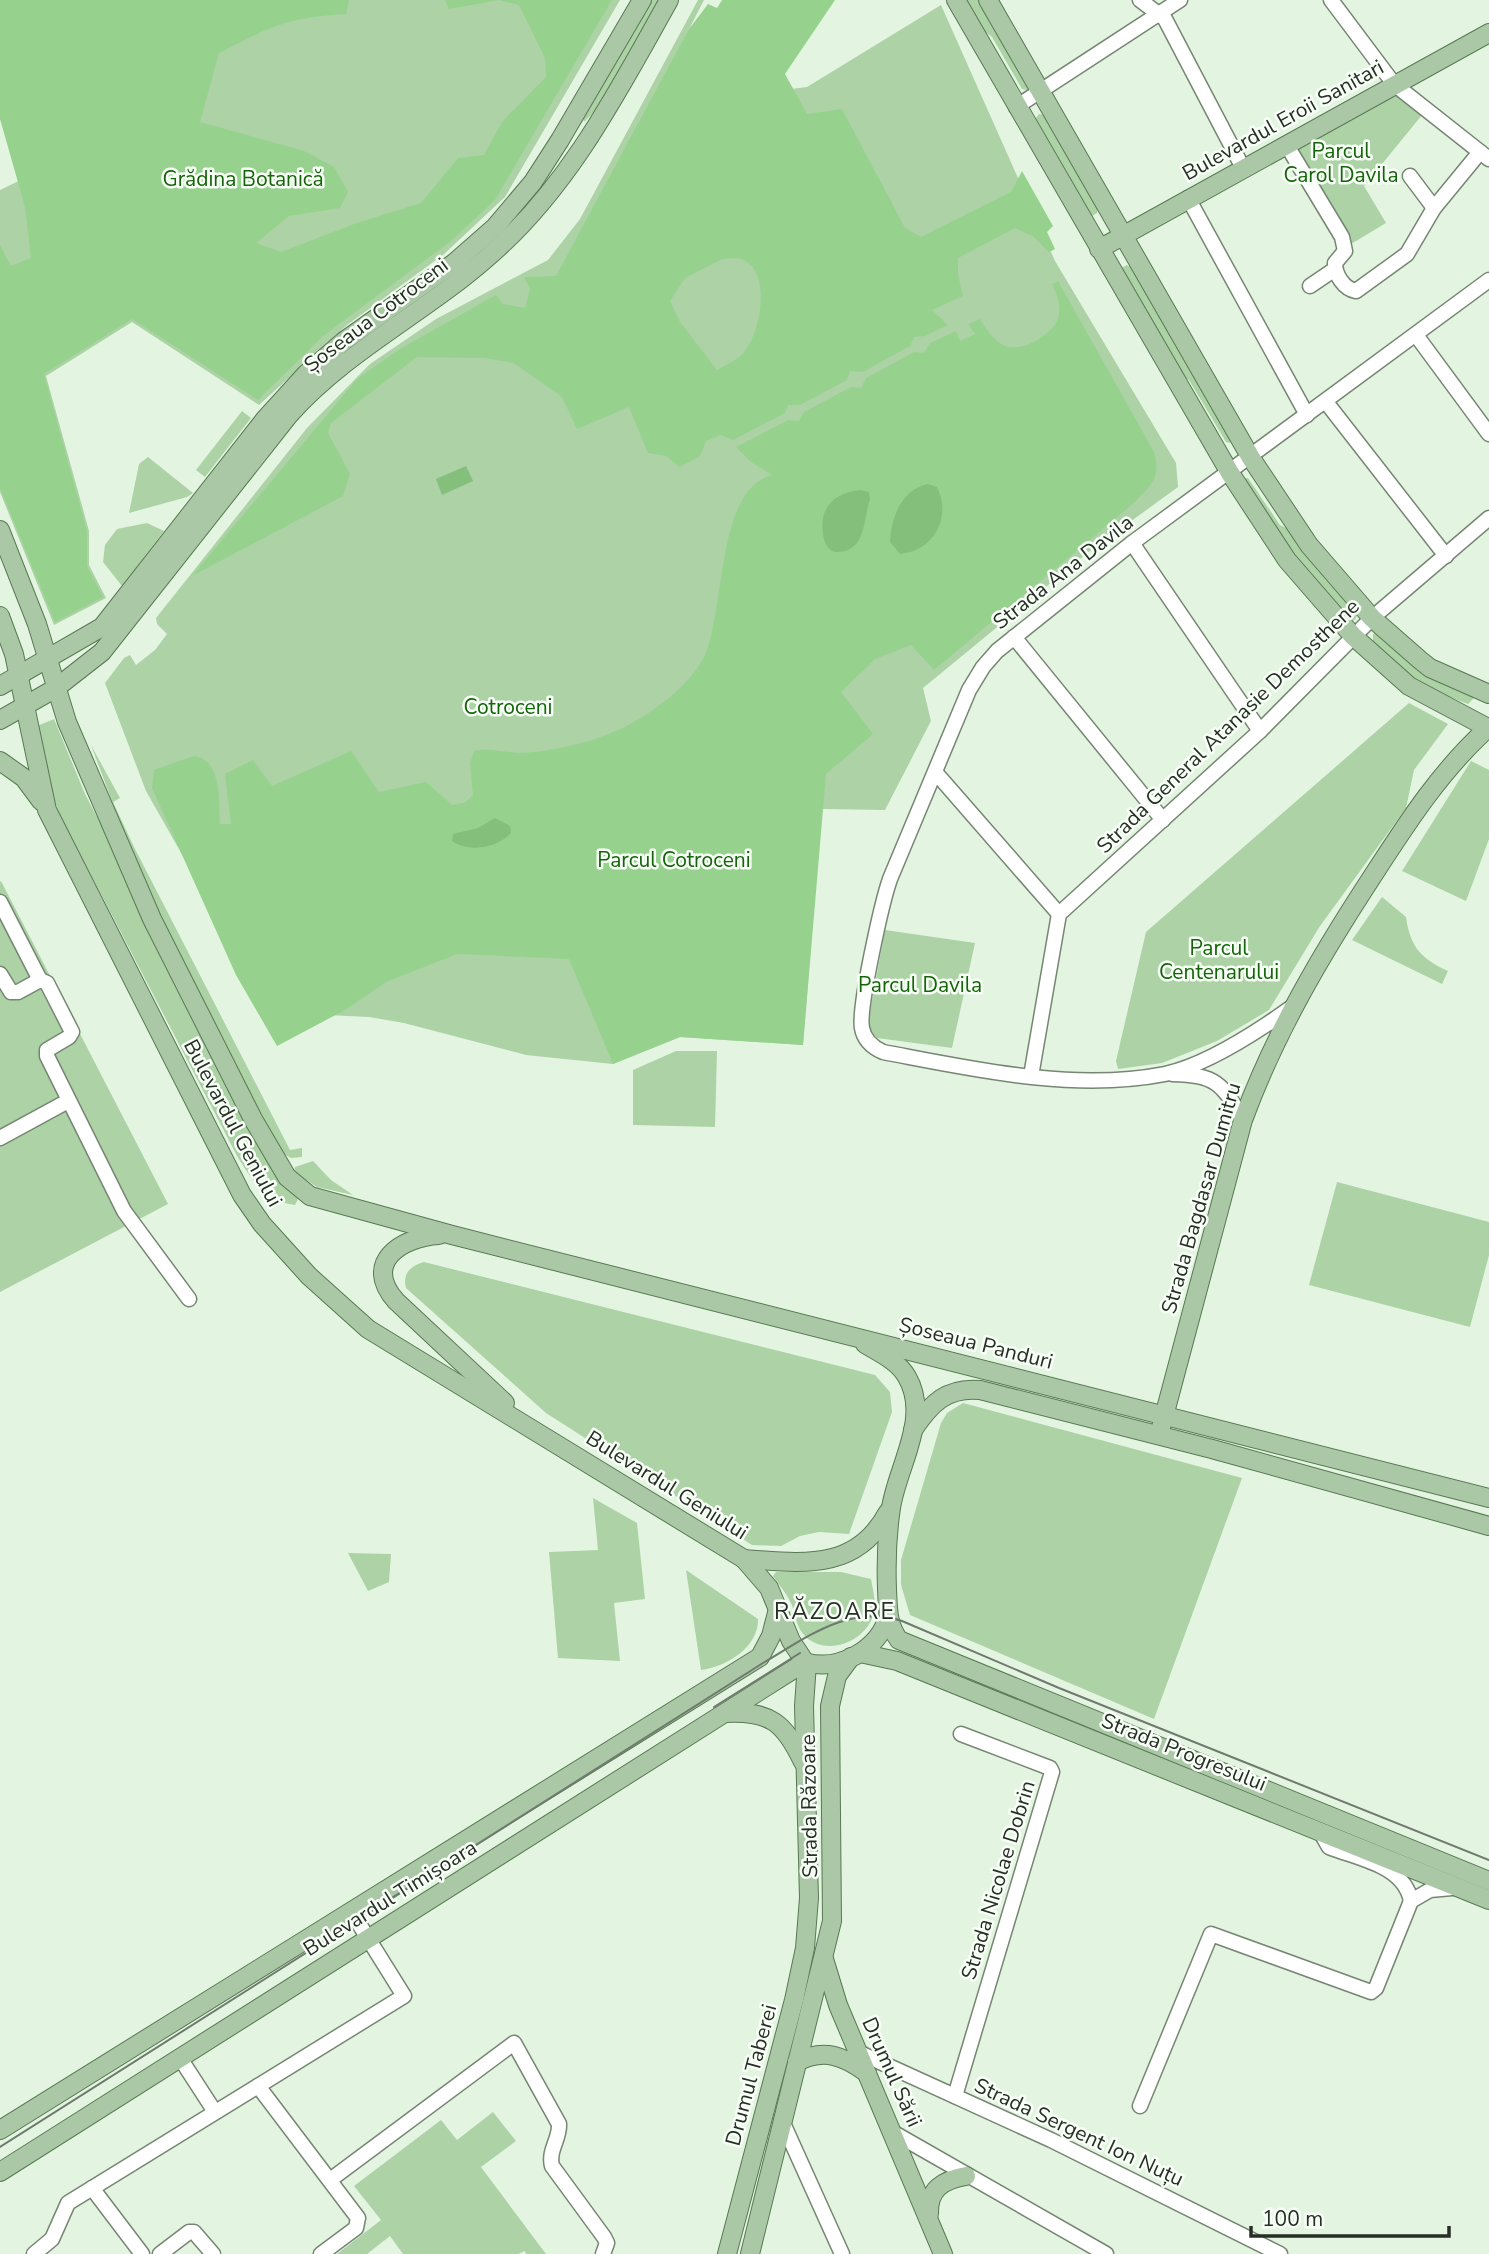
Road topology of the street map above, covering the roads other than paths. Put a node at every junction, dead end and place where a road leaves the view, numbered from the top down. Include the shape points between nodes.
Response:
1 (642, 0) edge
2 (669, 0) edge
3 (956, 0) edge
4 (988, 0) edge
5 (1140, 0) edge
6 (1180, 0) edge
7 (1331, 0) edge
8 (1160, 13) junction
9 (1489, 33) edge
10 (1394, 84) junction
11 (1040, 92) junction
12 (1016, 107) junction
13 (1286, 144) junction
14 (1485, 156) edge
15 (1243, 168) junction
16 (1409, 176) dead end
17 (1188, 198) junction
18 (1434, 208) junction
19 (1124, 234) junction
20 (1099, 249) junction
21 (1335, 269) junction
22 (1489, 280) edge
23 (1310, 286) dead end
24 (1416, 335) junction
25 (1326, 402) junction
26 (1307, 415) junction
27 (1489, 433) edge
28 (1251, 458) junction
29 (1230, 473) junction
30 (1489, 518) edge
31 (0, 530) edge
32 (1132, 543) junction
33 (1446, 556) junction
34 (0, 616) edge
35 (1372, 618) junction
36 (1353, 636) junction
37 (1014, 637) junction
38 (48, 659) junction
39 (19, 675) junction
40 (0, 686) edge
41 (56, 688) junction
42 (1484, 692) edge
43 (26, 705) junction
44 (1459, 715) junction
45 (0, 720) edge
46 (1488, 728) edge
47 (1260, 731) junction
48 (0, 761) edge
49 (936, 773) junction
50 (47, 810) junction
51 (1163, 820) junction
52 (0, 902) edge
53 (1059, 914) junction
54 (0, 974) edge
55 (40, 980) junction
56 (1292, 1007) junction
57 (1167, 1073) junction
58 (1031, 1076) junction
59 (68, 1101) junction
60 (1242, 1120) junction
61 (0, 1138) edge
62 (452, 1235) junction
63 (189, 1299) dead end
64 (853, 1336) junction
65 (1164, 1415) junction
66 (533, 1429) junction
67 (913, 1430) junction
68 (1159, 1435) junction
69 (1489, 1497) edge
70 (891, 1506) junction
71 (1489, 1526) edge
72 (744, 1559) junction
73 (778, 1608) junction
74 (888, 1616) junction
75 (855, 1655) junction
76 (806, 1662) junction
77 (724, 1713) junction
78 (961, 1734) dead end
79 (805, 1765) junction
80 (1321, 1833) junction
81 (1489, 1881) edge
82 (1457, 1888) junction
83 (1489, 1900) edge
84 (1411, 1901) junction
85 (809, 1905) junction
86 (351, 1911) junction
87 (368, 1938) junction
88 (824, 1958) junction
89 (858, 2052) junction
90 (180, 2058) junction
91 (797, 2062) junction
92 (867, 2073) junction
93 (258, 2086) junction
94 (955, 2096) junction
95 (1140, 2106) dead end
96 (215, 2112) junction
97 (782, 2121) junction
98 (0, 2130) edge
99 (894, 2133) junction
100 (0, 2172) edge
101 (966, 2176) junction
102 (330, 2180) junction
103 (92, 2188) junction
104 (929, 2218) junction
105 (324, 2253) edge
106 (942, 2253) edge
107 (34, 2254) edge
108 (142, 2254) edge
109 (160, 2254) edge
110 (213, 2254) edge
111 (603, 2254) edge
112 (727, 2254) edge
113 (750, 2254) edge
114 (842, 2254) edge
115 (1106, 2254) edge
116 (1280, 2254) edge

1 - 38 main road, Șoseaua Cotroceni via 560,140 509,211 454,263 344,341 306,374 265,419 108,621
2 - 41 main road, Șoseaua Cotroceni via 592,134 533,212 489,256 354,354 299,404 117,636 92,662
3 - 12 main road
4 - 11 main road
5 - 8 street
6 - 8 street
7 - 10 street
8 - 11 street
8 - 15 street
9 - 10 main road, Bulevardul Eroii Sanitari
10 - 13 main road, Bulevardul Eroii Sanitari
10 - 14 street
11 - 12 street
11 - 19 main road
12 - 20 main road
13 - 15 main road, Bulevardul Eroii Sanitari
13 - 21 street via 1344,243 1345,251
14 - 18 street
15 - 17 main road, Bulevardul Eroii Sanitari
16 - 18 street
17 - 19 main road, Bulevardul Eroii Sanitari
17 - 26 street
18 - 21 street via 1407,254 1361,289 1351,290
19 - 20 main road, Bulevardul Eroii Sanitari
19 - 28 main road
20 - 29 main road
21 - 23 street
22 - 24 street, Strada Ana Davila
24 - 25 street, Strada Ana Davila
24 - 27 street
25 - 26 street, Strada Ana Davila
25 - 33 street
26 - 28 street, Strada Ana Davila
28 - 29 street, Strada Ana Davila
28 - 35 main road via 1322,564
29 - 32 street, Strada Ana Davila
29 - 36 main road via 1302,580
30 - 33 street, Strada General Atanasie Demosthene
31 - 38 main road, Bulevardul Geniului
32 - 37 street, Strada Ana Davila
32 - 47 street
33 - 35 street, Strada General Atanasie Demosthene
34 - 39 main road, Bulevardul Geniului
35 - 36 street, Strada General Atanasie Demosthene
35 - 42 main road via 1430,668
36 - 44 main road via 1409,686
36 - 47 street, Strada General Atanasie Demosthene
37 - 49 street, Strada Ana Davila via 976,677
37 - 51 street
38 - 39 main road, Șoseaua Cotroceni
38 - 41 main road, Bulevardul Geniului
39 - 40 main road, Șoseaua Cotroceni
39 - 43 main road, Bulevardul Geniului
41 - 43 main road, Șoseaua Cotroceni
41 - 62 main road, Bulevardul Geniului via 167,951 287,1177 310,1196
42 - 44 main road via 1470,711
43 - 45 main road, Șoseaua Cotroceni
43 - 50 main road, Bulevardul Geniului
44 - 46 main road
46 - 56 main road, Strada Bagdasar Dumitru via 1444,770 1349,911
47 - 51 street, Strada General Atanasie Demosthene
48 - 50 main road via 24,778
49 - 53 street
49 - 58 street, Strada Ana Davila via 885,893 861,1023 866,1038 883,1052
50 - 66 main road, Bulevardul Geniului via 242,1195 262,1224 309,1276 368,1329
51 - 53 street, Strada General Atanasie Demosthene
52 - 55 street
53 - 58 street
54 - 55 street via 8,990 15,993
55 - 59 street via 47,983 72,1032 46,1053
56 - 57 street via 1225,1049
56 - 60 main road, Strada Bagdasar Dumitru
57 - 58 street via 1121,1080
57 - 60 street via 1195,1074 1215,1081
59 - 61 street
59 - 63 street via 124,1211
60 - 65 main road, Strada Bagdasar Dumitru
62 - 64 main road, Șoseaua Panduri
62 - 66 main road via 421,1237 398,1247 384,1265 384,1282 396,1301
64 - 65 main road, Șoseaua Panduri
64 - 67 main road via 906,1375 915,1399
65 - 68 main road, Strada Bagdasar Dumitru
65 - 69 main road, Șoseaua Panduri
66 - 72 main road, Bulevardul Geniului
67 - 68 main road, Șoseaua Panduri via 933,1404 965,1388
67 - 70 main road
68 - 71 main road, Șoseaua Panduri
70 - 72 main road via 869,1540 835,1557 798,1563
70 - 74 main road
72 - 73 main road, Bulevardul Geniului via 769,1588
73 - 76 main road, Bulevardul Geniului via 791,1641
73 - 86 main road, Bulevardul Timișoara via 760,1657
74 - 75 main road, Strada Răzoare via 877,1640
74 - 81 main road, Strada Progresului via 894,1634 906,1645
75 - 76 main road via 826,1663
75 - 80 main road, Strada Progresului via 897,1661
75 - 88 main road, Strada Răzoare via 837,1676 830,1706 834,1908
76 - 77 main road, Bulevardul Timișoara
76 - 79 main road, Strada Răzoare
77 - 79 main road via 753,1712 772,1719 787,1733
77 - 87 main road, Bulevardul Timișoara
78 - 94 street, Strada Nicolae Dobrin via 1052,1770
79 - 85 main road, Strada Răzoare
80 - 82 main road, Strada Progresului
80 - 84 street via 1329,1847 1395,1873 1408,1888
82 - 83 main road, Strada Progresului
82 - 84 street via 1430,1890
84 - 95 street via 1371,1992 1211,1934
85 - 88 main road, Drumul Sării
85 - 112 main road, Drumul Taberei via 794,2000
86 - 87 street
86 - 98 main road, Bulevardul Timișoara
87 - 90 main road, Bulevardul Timișoara
87 - 93 street via 404,1996
88 - 89 main road, Drumul Sării
88 - 91 main road, Drumul Taberei
89 - 92 main road, Drumul Sării
89 - 94 street, Strada Sergent Ion Nuțu
90 - 96 street
90 - 100 main road, Bulevardul Timișoara
91 - 92 main road via 819,2053 831,2054
91 - 97 main road, Drumul Taberei
92 - 99 main road, Drumul Sării
93 - 96 street
93 - 102 street
94 - 116 street, Strada Sergent Ion Nuțu
96 - 103 street
97 - 113 main road, Drumul Taberei
97 - 114 street
99 - 101 street
99 - 104 main road, Drumul Sării
101 - 104 main road via 937,2188 930,2200
101 - 115 street
102 - 105 street via 358,2222
102 - 111 street via 514,2043 559,2124 552,2166 604,2237
103 - 107 street via 65,2206 52,2239
103 - 108 street
104 - 106 main road, Drumul Sării
109 - 110 street via 189,2232

